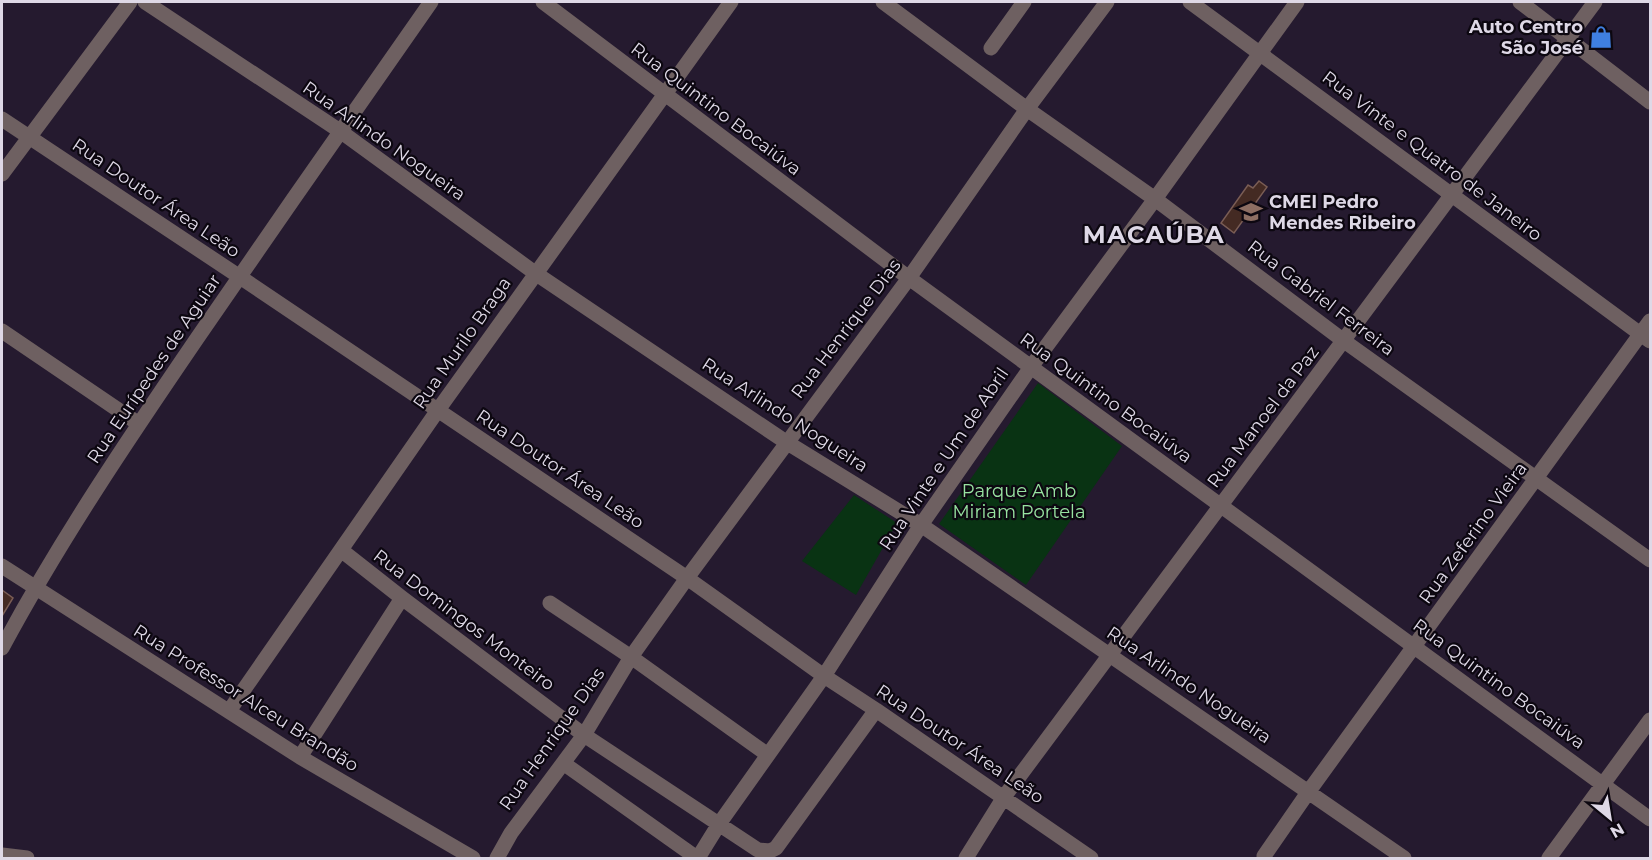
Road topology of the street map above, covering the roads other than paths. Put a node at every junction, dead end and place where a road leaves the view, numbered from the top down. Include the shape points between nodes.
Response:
1 (130, 2) edge
2 (146, 2) edge
3 (431, 2) edge
4 (543, 2) edge
5 (731, 2) edge
6 (883, 2) edge
7 (1024, 2) edge
8 (1107, 2) edge
9 (1190, 2) edge
10 (1297, 2) edge
11 (1520, 2) edge
12 (1595, 2) edge
13 (1569, 37) junction
14 (991, 48) dead end
15 (1260, 52) junction
16 (664, 95) junction
17 (1650, 102) edge
18 (1027, 109) junction
19 (2, 119) edge
20 (340, 131) junction
21 (29, 137) junction
22 (2, 174) edge
23 (1451, 195) junction
24 (1155, 199) junction
25 (536, 273) junction
26 (240, 277) junction
27 (909, 278) junction
28 (1650, 321) edge
29 (2, 331) edge
30 (1646, 338) edge
31 (1344, 341) junction
32 (1031, 366) junction
33 (438, 410) junction
34 (139, 424) junction
35 (786, 442) junction
36 (1536, 479) junction
37 (1221, 506) junction
38 (921, 525) junction
39 (341, 549) junction
40 (1650, 560) edge
41 (2, 566) edge
42 (687, 578) junction
43 (34, 587) junction
44 (402, 598) junction
45 (550, 603) dead end
46 (1414, 647) junction
47 (2, 648) edge
48 (1110, 655) junction
49 (631, 657) junction
50 (824, 676) junction
51 (876, 710) junction
52 (229, 711) junction
53 (1650, 720) edge
54 (584, 735) junction
55 (768, 755) junction
56 (300, 757) junction
57 (563, 763) junction
58 (1603, 784) junction
59 (1309, 791) junction
60 (1004, 797) junction
61 (1650, 819) edge
62 (720, 824) junction
63 (2, 855) edge
64 (1264, 856) dead end
65 (27, 858) edge
66 (473, 858) edge
67 (497, 858) edge
68 (697, 858) edge
69 (966, 858) edge
70 (1091, 858) edge
71 (1404, 858) edge
72 (1549, 858) edge

1 - 21 street
2 - 20 street, Rua Arlindo Nogueira
3 - 20 street, Rua Eurípedes de Aguiar
4 - 16 street, Rua Quintino Bocaiúva
5 - 16 street, Rua Murilo Braga
6 - 18 street, Rua Gabriel Ferreira
7 - 14 street
8 - 18 street, Rua Henrique Dias
9 - 15 street, Rua Vinte e Quatro de Janeiro
10 - 15 street, Rua Vinte e Um de Abril
11 - 13 street
12 - 13 street, Rua Manoel da Paz
13 - 17 street
13 - 23 street, Rua Manoel da Paz
15 - 23 street, Rua Vinte e Quatro de Janeiro
15 - 24 street, Rua Vinte e Um de Abril
16 - 25 street, Rua Murilo Braga
16 - 27 street, Rua Quintino Bocaiúva
18 - 24 street, Rua Gabriel Ferreira
18 - 27 street, Rua Henrique Dias
19 - 21 street, Rua Doutor Área Leão
20 - 25 street, Rua Arlindo Nogueira
20 - 26 street, Rua Eurípedes de Aguiar
21 - 22 street
21 - 26 street, Rua Doutor Área Leão
23 - 30 street, Rua Vinte e Quatro de Janeiro
23 - 31 street, Rua Manoel da Paz
24 - 31 street, Rua Gabriel Ferreira
24 - 32 street, Rua Vinte e Um de Abril
25 - 33 street, Rua Murilo Braga
25 - 35 street, Rua Arlindo Nogueira
26 - 33 street, Rua Doutor Área Leão
26 - 34 street, Rua Eurípedes de Aguiar
27 - 32 street, Rua Quintino Bocaiúva
27 - 35 street, Rua Henrique Dias
28 - 30 street, Rua Zeferino Vieira
29 - 34 street
30 - 36 street, Rua Zeferino Vieira
31 - 36 street, Rua Gabriel Ferreira
31 - 37 street, Rua Manoel da Paz
32 - 37 street, Rua Quintino Bocaiúva
32 - 38 street, Rua Vinte e Um de Abril
33 - 39 street, Rua Murilo Braga
33 - 42 street, Rua Doutor Área Leão
34 - 43 street, Rua Eurípedes de Aguiar
35 - 38 street, Rua Arlindo Nogueira
35 - 42 street, Rua Henrique Dias
36 - 40 street, Rua Gabriel Ferreira
36 - 46 street, Rua Zeferino Vieira
37 - 46 street, Rua Quintino Bocaiúva
37 - 48 street, Rua Manoel da Paz
38 - 48 street, Rua Arlindo Nogueira
38 - 50 street, Rua Vinte e Um de Abril
39 - 44 street, Rua Domingos Monteiro
39 - 52 street, Rua Murilo Braga
41 - 43 street, Rua Professor Alceu Brandão
42 - 49 street, Rua Henrique Dias
42 - 50 street, Rua Doutor Área Leão
43 - 47 street, Rua Eurípedes de Aguiar
43 - 52 street, Rua Professor Alceu Brandão
44 - 54 street, Rua Domingos Monteiro
44 - 56 street
45 - 49 street
46 - 58 street, Rua Quintino Bocaiúva
46 - 59 street, Rua Zeferino Vieira
48 - 59 street, Rua Arlindo Nogueira
48 - 60 street, Rua Manoel da Paz
49 - 54 street, Rua Henrique Dias
49 - 55 street
50 - 51 street, Rua Doutor Área Leão
50 - 55 street, Rua Vinte e Um de Abril
51 - 60 street, Rua Doutor Área Leão
51 - 62 street, Rua Domingos Monteiro via 776,848 758,850
52 - 56 street, Rua Professor Alceu Brandão
53 - 58 street
54 - 57 street, Rua Henrique Dias
54 - 62 street, Rua Domingos Monteiro
55 - 62 street, Rua Vinte e Um de Abril
56 - 66 street, Rua Professor Alceu Brandão
57 - 67 street, Rua Henrique Dias
57 - 68 street
58 - 61 street, Rua Quintino Bocaiúva
58 - 72 street
59 - 64 street, Rua Zeferino Vieira
59 - 71 street, Rua Arlindo Nogueira
60 - 69 street, Rua Manoel da Paz
60 - 70 street, Rua Doutor Área Leão
62 - 68 street, Rua Vinte e Um de Abril
63 - 65 street

